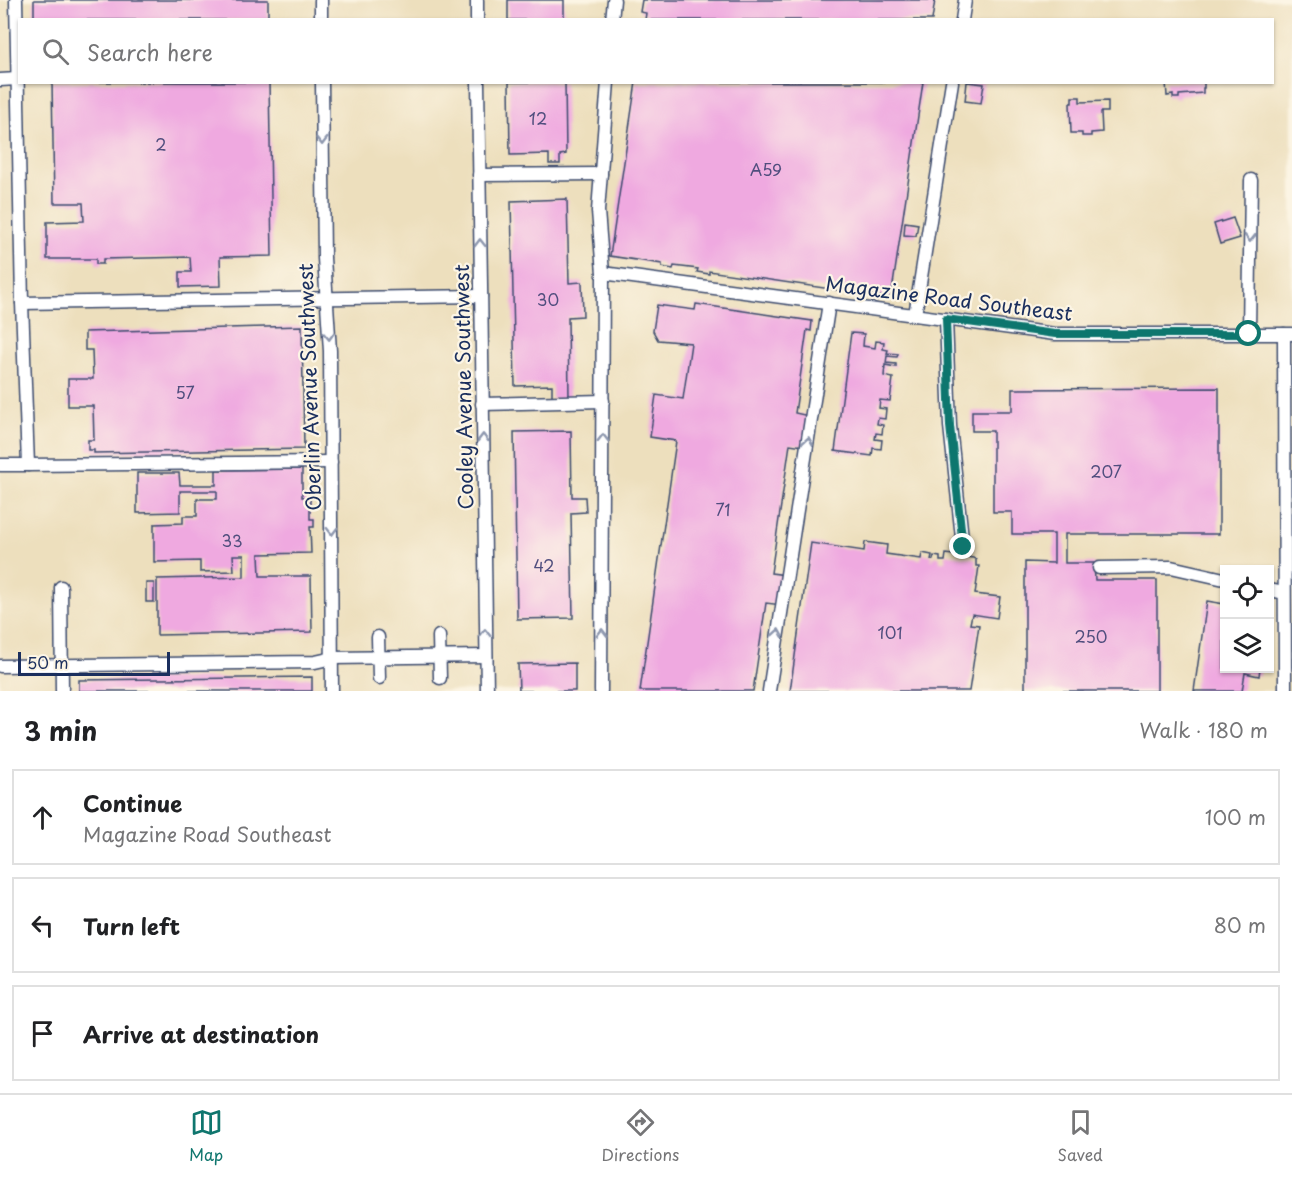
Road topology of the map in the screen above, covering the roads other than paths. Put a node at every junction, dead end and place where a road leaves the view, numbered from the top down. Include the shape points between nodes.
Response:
1 (16, 0) edge
2 (321, 0) edge
3 (477, 0) edge
4 (614, 0) edge
5 (965, 0) edge
6 (321, 18) edge
7 (477, 18) edge
8 (612, 18) edge
9 (962, 18) edge
10 (17, 79) junction
11 (0, 80) edge
12 (322, 84) edge
13 (478, 84) edge
14 (608, 84) edge
15 (952, 84) edge
16 (601, 174) junction
17 (480, 175) junction
18 (1251, 180) dead end
19 (603, 273) junction
20 (481, 296) junction
21 (327, 299) junction
22 (22, 303) junction
23 (829, 303) junction
24 (915, 315) junction
25 (946, 319) junction
26 (1249, 334) junction
27 (1288, 334) edge
28 (603, 401) junction
29 (482, 405) junction
30 (331, 462) junction
31 (0, 465) edge
32 (28, 465) junction
33 (1288, 470) edge
34 (963, 547) dead end
35 (1099, 568) dead end
36 (1220, 578) edge
37 (61, 587) dead end
38 (1274, 591) edge
39 (1284, 593) junction
40 (439, 636) dead end
41 (378, 637) dead end
42 (486, 656) junction
43 (378, 657) junction
44 (439, 657) junction
45 (333, 658) junction
46 (62, 665) junction
47 (0, 666) edge
48 (1288, 669) edge
49 (379, 678) dead end
50 (440, 678) dead end
51 (62, 691) edge
52 (332, 691) edge
53 (487, 691) edge
54 (601, 691) edge
55 (769, 691) edge
56 (1285, 691) edge

1 - 10 lane
2 - 6 lane
3 - 7 lane
4 - 8 lane
5 - 9 lane
10 - 11 lane
10 - 22 lane
12 -> 21 lane, Oberlin Avenue Southwest
13 - 17 lane, Cooley Avenue Southwest
14 - 16 lane
15 - 24 lane
16 - 17 lane
16 - 19 lane via 598,211
20 -> 17 lane, Cooley Avenue Southwest
18 -> 26 lane
19 - 23 lane, Magazine Road Southeast
19 - 28 lane
20 - 21 lane
20 - 29 lane, Cooley Avenue Southwest
21 - 22 lane
21 -> 30 lane, Oberlin Avenue Southwest
22 - 32 lane
23 - 24 lane, Magazine Road Southeast
55 -> 23 lane
24 - 25 lane, Magazine Road Southeast
25 - 26 lane, Magazine Road Southeast via 1055,334
25 - 34 lane via 950,426
26 - 27 lane, Magazine Road Southeast
27 - 33 lane
28 - 29 lane
54 -> 28 lane
42 -> 29 lane, Cooley Avenue Southwest
30 - 32 lane
30 -> 45 lane, Oberlin Avenue Southwest
31 - 32 lane
33 - 39 lane
35 - 36 lane via 1171,567
37 - 46 lane
38 - 39 lane
39 - 48 lane
40 - 44 lane
41 - 43 lane
42 - 44 lane
42 - 53 lane, Cooley Avenue Southwest
43 - 44 lane
43 - 45 lane
43 - 49 lane
44 - 50 lane
45 - 46 lane via 315,662
45 - 52 lane, Oberlin Avenue Southwest
46 - 47 lane
46 - 51 lane
48 - 56 lane

